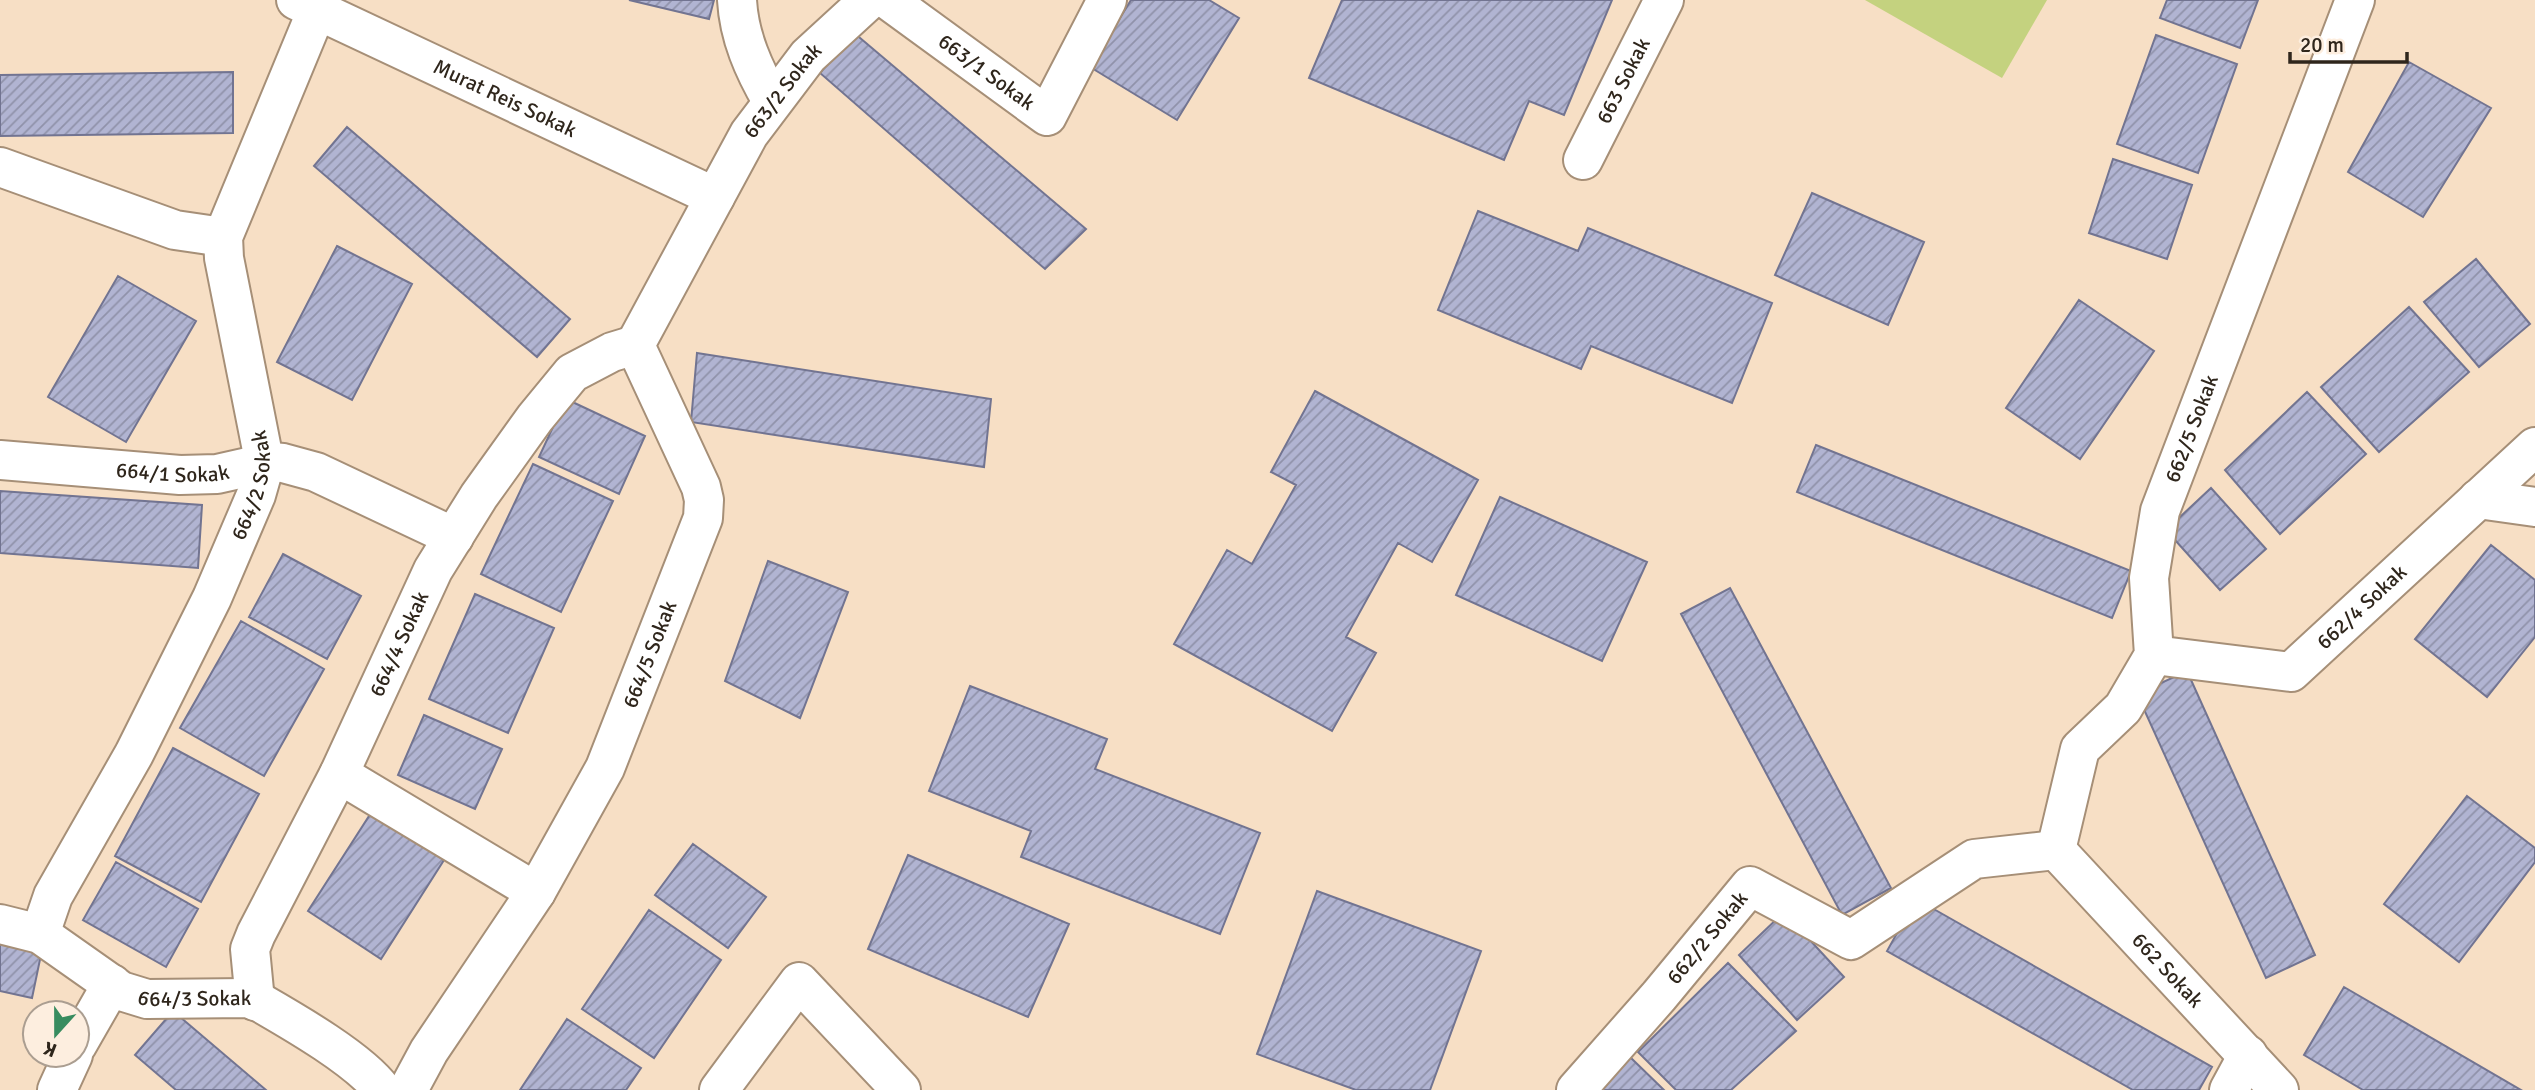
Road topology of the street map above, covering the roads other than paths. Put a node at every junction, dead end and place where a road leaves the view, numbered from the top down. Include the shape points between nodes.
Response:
1 (737, 0) edge
2 (869, 0) edge
3 (888, 0) edge
4 (1107, 0) edge
5 (1664, 0) edge
6 (2355, 0) edge
7 (307, 5) edge
8 (772, 102) junction
9 (1583, 160) dead end
10 (0, 167) edge
11 (715, 197) junction
12 (223, 237) junction
13 (635, 345) junction
14 (2535, 447) edge
15 (0, 460) edge
16 (262, 464) junction
17 (2478, 499) junction
18 (2535, 507) edge
19 (454, 537) junction
20 (2154, 655) junction
21 (340, 774) junction
22 (2056, 850) junction
23 (536, 892) junction
24 (0, 925) edge
25 (40, 934) junction
26 (111, 984) junction
27 (255, 1001) junction
28 (91, 1020) edge
29 (2248, 1055) junction
30 (67, 1069) edge
31 (57, 1090) edge
32 (382, 1090) edge
33 (408, 1090) edge
34 (719, 1090) edge
35 (901, 1090) edge
36 (1576, 1090) edge
37 (2229, 1090) edge
38 (2279, 1090) edge

1 - 8 street via 749,55
2 - 8 street, 663/2 Sokak via 808,56
3 - 4 street, 663/1 Sokak via 1047,116
5 - 9 street, 663 Sokak
6 - 20 street, 662/5 Sokak via 2160,511 2149,578
7 - 11 street, Murat Reis Sokak
7 - 12 street, 664/2 Sokak
8 - 11 street, 663/2 Sokak
10 - 12 street via 175,230
11 - 13 street
12 - 16 street, 664/2 Sokak
13 - 19 street, 664/4 Sokak via 572,373 535,418
13 - 23 street, 664/5 Sokak via 701,487 703,518 614,750
14 - 17 street, 662/4 Sokak
15 - 16 street, 664/1 Sokak via 180,475 217,474
16 - 19 street, 664/1 Sokak via 284,463 316,472
16 - 25 street, 664/2 Sokak via 256,495 212,598 134,754 53,896
17 - 18 street
17 - 20 street, 662/4 Sokak via 2291,672
19 - 21 street, 664/4 Sokak via 433,570
20 - 22 street via 2123,708 2080,749
21 - 23 street
21 - 27 street, 664/4 Sokak via 250,949
22 - 29 street, 662 Sokak
22 - 36 street, 662/2 Sokak via 1974,859 1851,940 1750,886
23 - 33 street, 664/5 Sokak via 429,1051
24 - 25 street, 664/3 Sokak
25 - 26 street, 664/3 Sokak
26 - 27 street, 664/3 Sokak via 147,999
26 - 28 street
27 - 32 street, 664/3 Sokak via 352,1061
29 - 37 street
29 - 38 street, 662 Sokak
30 - 31 street
34 - 35 street via 799,982

